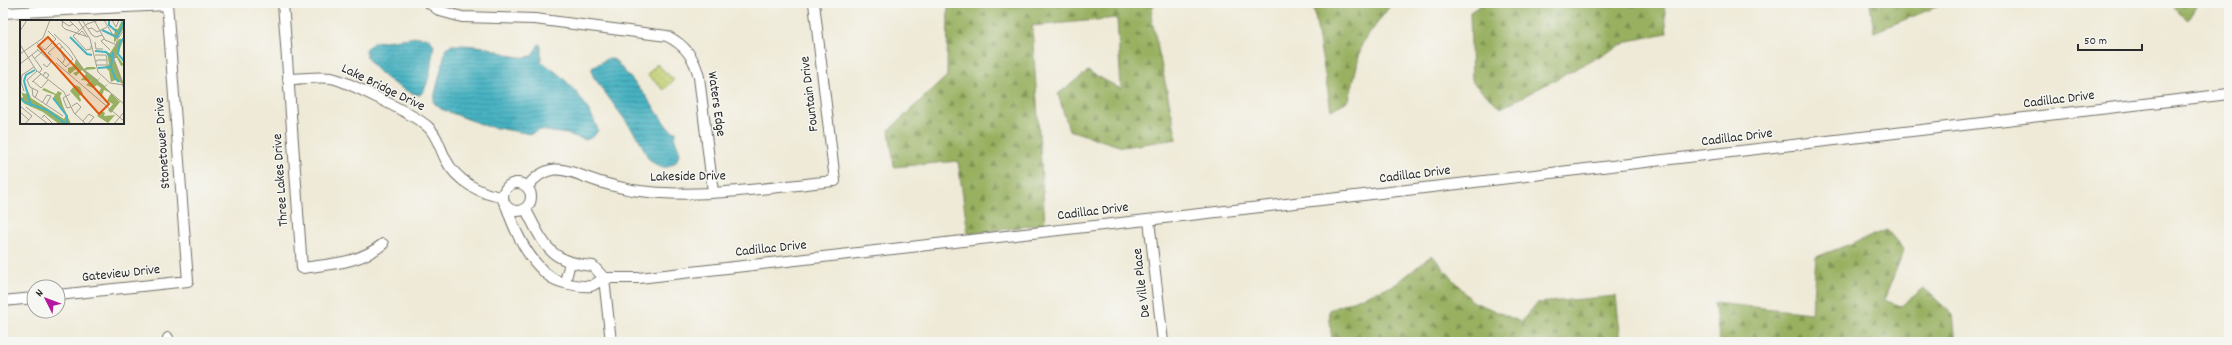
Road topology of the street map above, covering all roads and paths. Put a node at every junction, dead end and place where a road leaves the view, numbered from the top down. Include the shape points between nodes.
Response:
1 (283, 3) edge
2 (429, 3) edge
3 (814, 3) edge
4 (167, 4) edge
5 (3, 13) edge
6 (288, 79) junction
7 (2229, 94) edge
8 (835, 181) joint
9 (527, 187) junction
10 (713, 192) junction
11 (503, 197) junction
12 (507, 208) junction
13 (525, 208) junction
14 (1149, 220) junction
15 (542, 240) junction
16 (383, 244) dead end
17 (527, 249) junction
18 (570, 263) junction
19 (604, 278) junction
20 (188, 281) joint
21 (565, 282) junction
22 (66, 294) edge
23 (26, 299) edge
24 (3, 301) edge
25 (611, 342) edge
26 (1164, 342) edge

1 - 6 street, Three Lakes Drive
2 - 10 street, Waters Edge via 440,11 462,17 568,23 667,36 676,41 688,51 699,77
3 - 8 street, Fountain Drive
4 - 5 street
4 - 20 street, Stonetower Drive
6 - 11 street, Lake Bridge Drive via 331,78 414,118 427,126 446,161 465,182 484,192
6 - 16 street, Three Lakes Drive via 302,268 354,260 370,254
7 - 14 street, Cadillac Drive
8 - 10 street, Lakeside Drive
9 - 10 street, Lakeside Drive via 547,170 556,168 614,186 656,193
9 - 11 street via 520,183 511,184 504,190
9 - 13 street via 530,196
11 - 12 street
12 - 13 street
12 - 17 street via 515,229
13 - 15 street
14 - 19 street, Cadillac Drive via 647,277
14 - 26 street, De Ville Place
15 - 17 street
15 - 18 street via 551,252
17 - 21 street via 550,277
18 - 19 street via 593,266
18 - 21 street
19 - 21 street via 591,286
19 - 25 street
20 - 22 street, Gateview Drive
23 - 24 street

